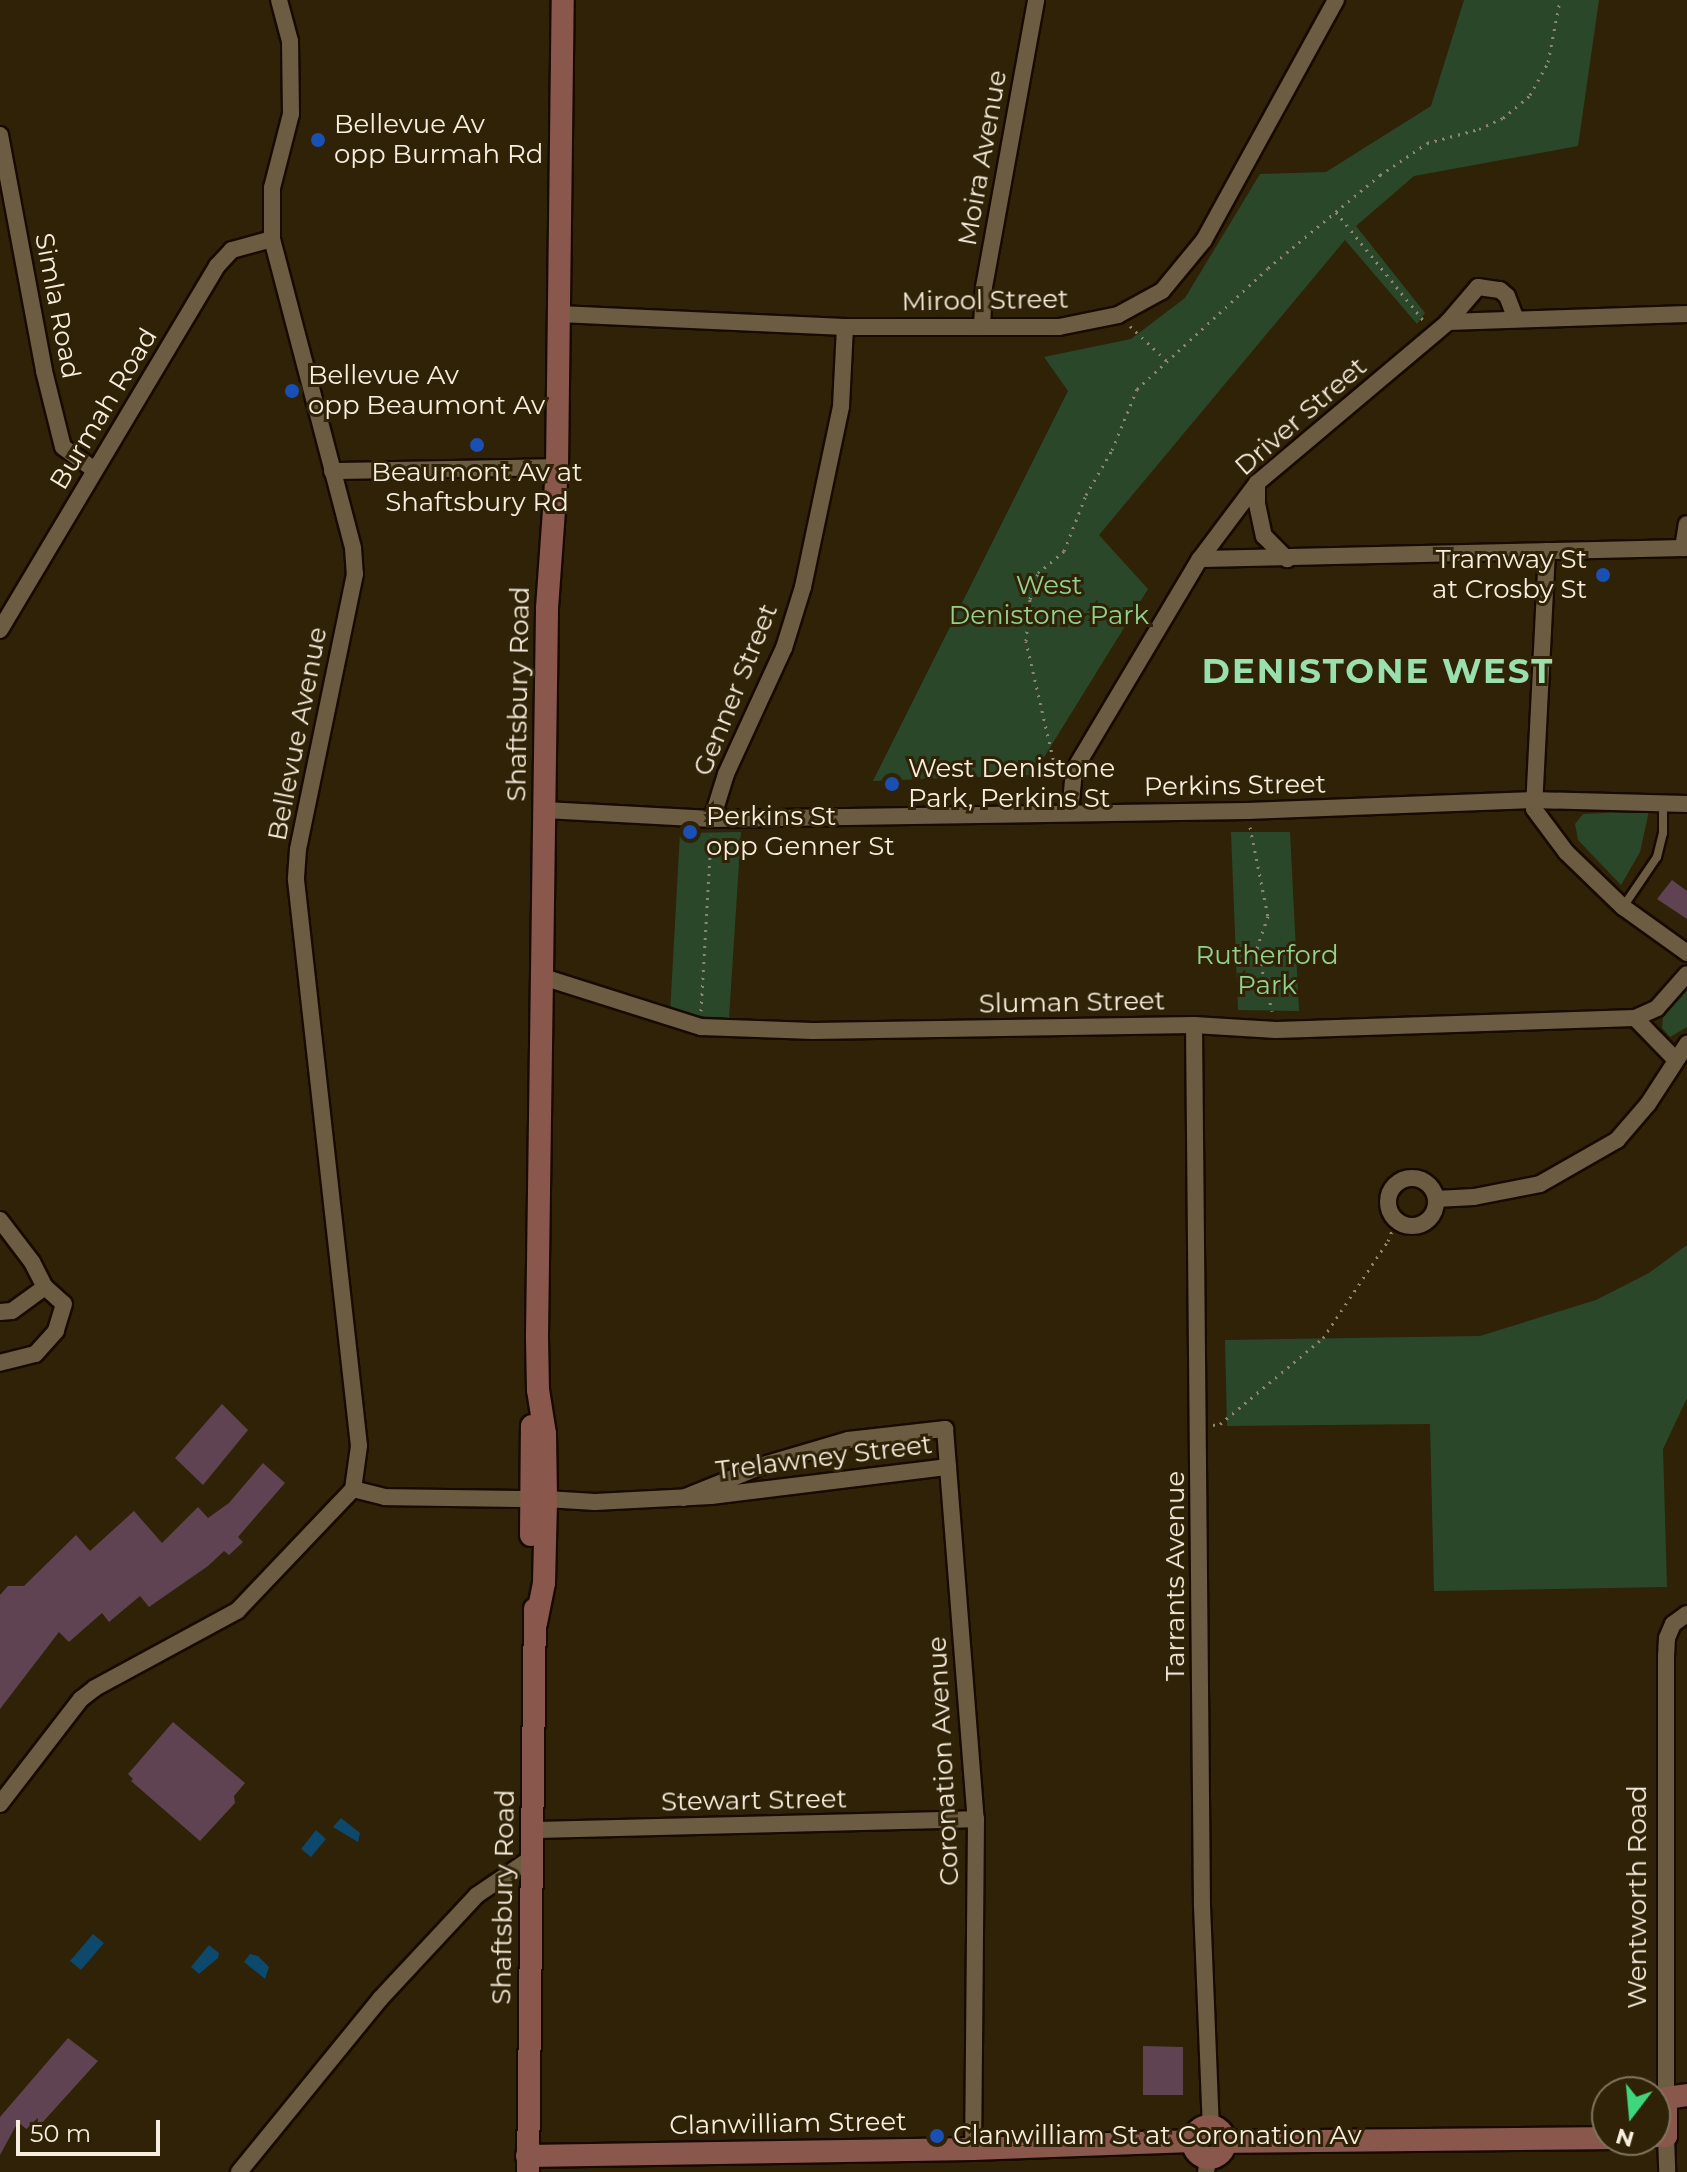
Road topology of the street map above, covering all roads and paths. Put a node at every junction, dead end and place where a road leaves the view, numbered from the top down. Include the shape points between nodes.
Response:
1 (279, 0) edge
2 (563, 0) edge
3 (1036, 0) edge
4 (1336, 0) edge
5 (1560, 0) edge
6 (0, 135) edge
7 (1336, 212) junction
8 (272, 239) junction
9 (559, 314) junction
10 (1687, 314) edge
11 (1118, 315) junction
12 (1515, 317) junction
13 (1448, 322) junction
14 (982, 326) junction
15 (845, 327) junction
16 (1434, 334) junction
17 (1168, 362) junction
18 (557, 467) junction
19 (95, 470) junction
20 (332, 471) junction
21 (1257, 483) junction
22 (1687, 524) edge
23 (1685, 548) edge
24 (1547, 551) junction
25 (1200, 559) junction
26 (1287, 559) junction
27 (0, 630) edge
28 (1056, 771) dead end
29 (1534, 800) junction
30 (1687, 804) edge
31 (1663, 805) junction
32 (545, 810) junction
33 (1247, 811) junction
34 (1070, 813) junction
35 (712, 819) junction
36 (1623, 907) junction
37 (1687, 953) edge
38 (1687, 974) edge
39 (543, 977) junction
40 (1635, 1018) junction
41 (1194, 1025) junction
42 (701, 1027) junction
43 (1276, 1030) junction
44 (1687, 1044) edge
45 (1675, 1059) junction
46 (1436, 1199) junction
47 (0, 1220) edge
48 (1396, 1220) junction
49 (45, 1287) junction
50 (0, 1312) edge
51 (0, 1363) edge
52 (1199, 1427) junction
53 (948, 1467) junction
54 (353, 1489) junction
55 (683, 1498) junction
56 (538, 1499) junction
57 (1680, 1619) edge
58 (0, 1804) edge
59 (976, 1819) junction
60 (534, 1830) junction
61 (533, 1857) junction
62 (1676, 2097) edge
63 (1218, 2134) junction
64 (1591, 2138) edge
65 (1193, 2141) junction
66 (973, 2149) junction
67 (528, 2164) edge
68 (1207, 2165) edge
69 (239, 2172) edge

1 - 8 street, Bellevue Avenue via 290,41 291,114 272,188
2 - 9 street, Shaftsbury Road
3 - 14 street, Moira Avenue via 984,287
4 - 11 street, Mirool Street via 1204,240 1162,291
5 - 7 path via 1548,62 1530,95 1503,118 1427,143
6 - 19 street, Simla Road via 63,447
7 - 16 path
7 - 17 path
8 - 19 street, Burmah Road via 232,250 217,266
8 - 20 street, Bellevue Avenue
9 - 15 street, Mirool Street
9 - 18 street, Shaftsbury Road
10 - 12 street
11 - 14 street, Mirool Street via 1059,327
11 - 17 path
12 - 13 street
12 - 13 street, Driver Street via 1507,296 1486,286 1470,293
13 - 16 street, Driver Street
14 - 15 street, Mirool Street
15 - 35 street, Genner Street via 841,406 803,587 784,648 726,774
16 - 21 street, Driver Street
17 - 28 path via 1137,389 1064,551 1038,573 1030,599 1026,641
18 - 20 street
18 - 32 street, Shaftsbury Road via 547,608
19 - 27 street, Burmah Road
20 - 54 street, Bellevue Avenue via 355,574 296,880 359,1446
21 - 25 street, Driver Street
21 - 26 street via 1264,536
22 - 23 street
23 - 24 street
24 - 26 street
24 - 29 street
25 - 26 street
25 - 34 street, Driver Street via 1074,770
29 - 31 street, Perkins Street
29 - 33 street, Perkins Street
29 - 36 street via 1534,809 1566,852
30 - 31 street, Perkins Street
31 - 36 lane via 1657,857
32 - 35 street, Perkins Street
32 - 39 street, Shaftsbury Road
33 - 34 street, Perkins Street
33 - 43 path via 1268,916 1257,948
34 - 35 street, Perkins Street
35 - 42 path, Genner Street
36 - 37 street
38 - 40 street via 1657,1008
39 - 42 street, Sluman Street
39 - 56 street, Shaftsbury Road via 538,1390 545,1434
40 - 43 street, Sluman Street
40 - 45 street
41 - 42 street, Sluman Street via 813,1031
41 - 43 street, Sluman Street
41 - 52 street, Tarrants Avenue
44 - 45 street
45 - 46 street via 1648,1104 1617,1140 1557,1176 1521,1189
46 - 48 street via 1428,1221 1418,1226
46 - 48 street via 1418,1178 1398,1182 1388,1199
47 - 49 street
48 - 52 path via 1388,1241 1323,1338 1220,1424
49 - 50 street via 12,1311
49 - 51 street via 64,1304 56,1331 35,1354
52 - 63 street, Tarrants Avenue via 1202,1906
53 - 55 street, Trelawney Street
53 - 55 street, Trelawney Street via 945,1429 848,1440 767,1464
53 - 59 street, Coronation Avenue
54 - 56 street, Trelawney Street via 385,1497
54 - 58 street via 237,1611 81,1699
55 - 56 street, Trelawney Street
56 - 60 street, Shaftsbury Road
57 - 62 street, Wentworth Road via 1667,1638 1666,1657
59 - 60 street, Stewart Street
59 - 66 street, Coronation Avenue
60 - 61 street, Shaftsbury Road
61 - 67 street, Shaftsbury Road
61 - 69 street via 477,1895 370,2011
63 - 64 street
63 - 65 street via 1200,2129
63 - 68 street via 1220,2155
65 - 66 street, Clanwilliam Street
65 - 68 street
66 - 67 street, Clanwilliam Street

